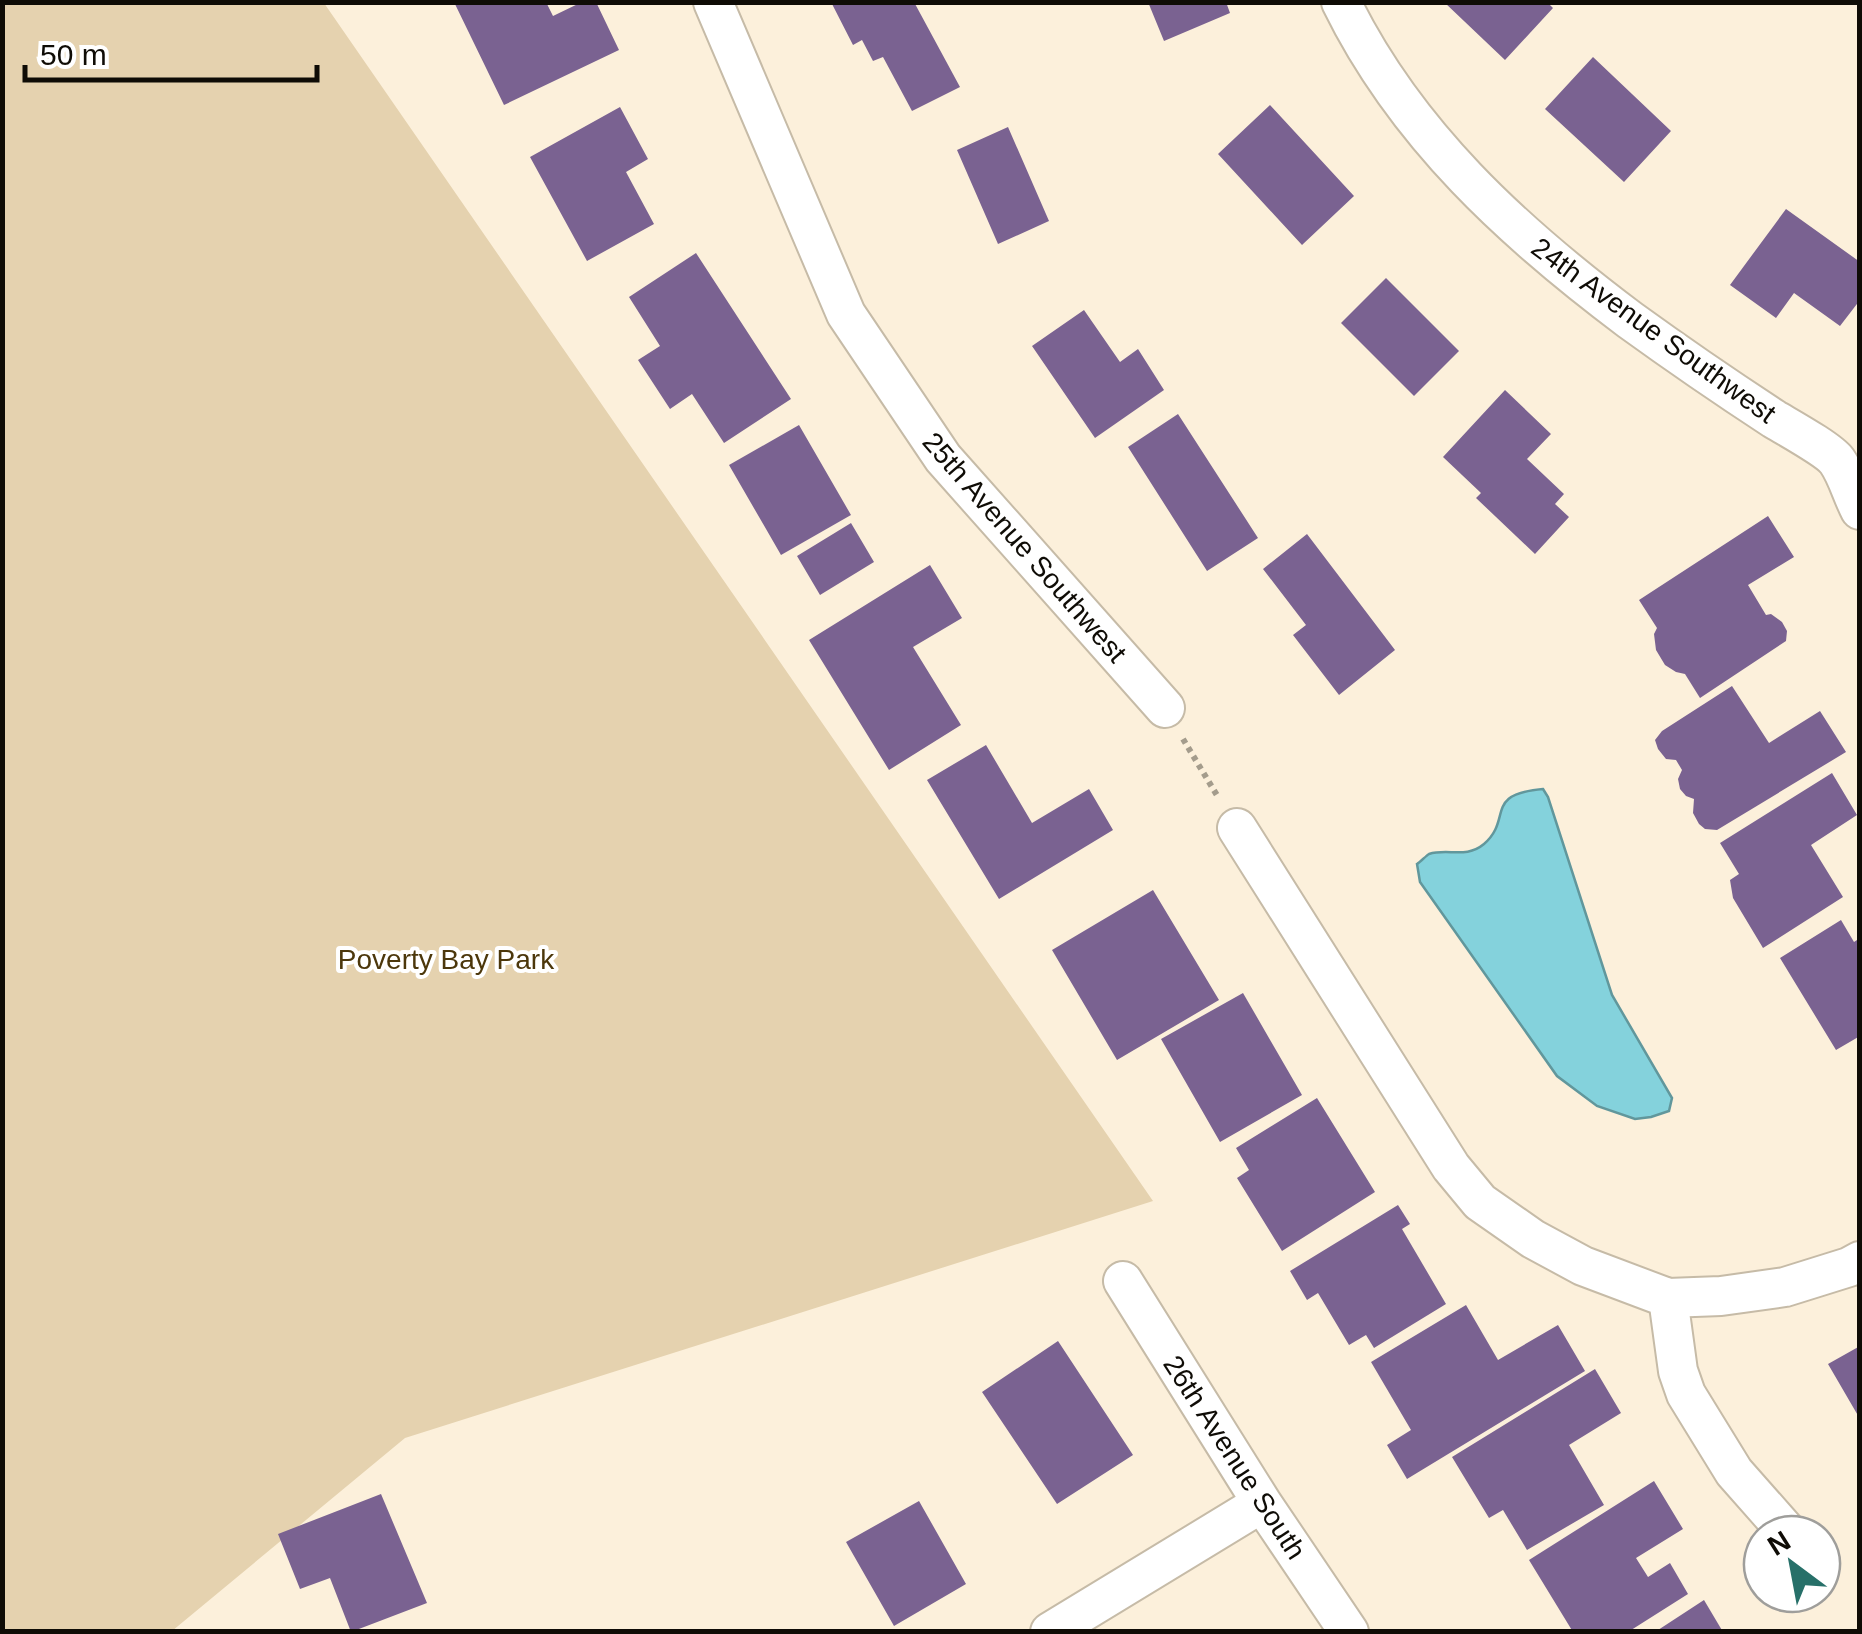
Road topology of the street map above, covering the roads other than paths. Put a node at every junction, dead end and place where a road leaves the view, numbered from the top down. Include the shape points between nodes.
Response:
1 (713, 2) edge
2 (1341, 2) edge
3 (1848, 452) edge
4 (1860, 510) edge
5 (1165, 708) road end
6 (1237, 828) road end
7 (1860, 1261) edge
8 (1123, 1281) dead end
9 (1668, 1298) junction
10 (1262, 1503) junction
11 (1771, 1514) edge
12 (1050, 1632) edge
13 (1348, 1632) edge

1 - 5 street, 25th Avenue Southwest via 846,314 944,458
2 - 3 street, 24th Avenue Southwest via 1367,52 1428,137 1541,250 1730,390
3 - 4 street, 24th Avenue Southwest
6 - 9 street via 1480,1202 1583,1266
7 - 9 street via 1785,1287
8 - 10 street, 26th Avenue South
9 - 11 street via 1686,1394 1734,1472
10 - 12 street
10 - 13 street, 26th Avenue South

